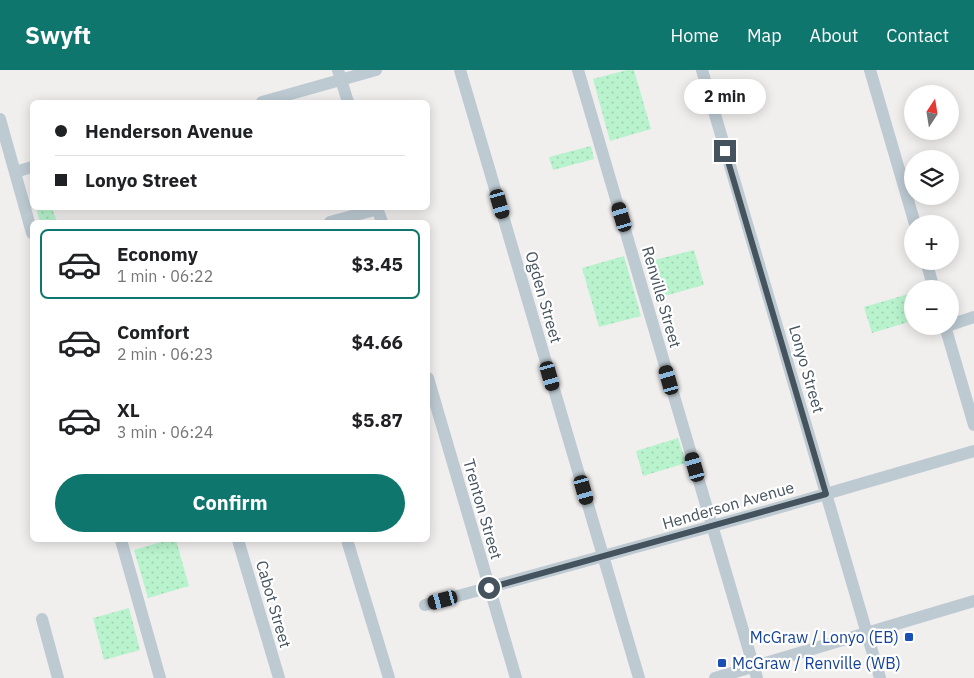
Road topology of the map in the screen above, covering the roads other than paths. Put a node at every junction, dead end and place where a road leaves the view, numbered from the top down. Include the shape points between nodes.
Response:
1 (376, 70) edge
2 (460, 70) edge
3 (578, 70) edge
4 (702, 70) edge
5 (870, 70) edge
6 (340, 75) edge
7 (268, 100) edge
8 (347, 100) edge
9 (0, 118) edge
10 (30, 168) edge
11 (15, 172) junction
12 (371, 210) edge
13 (912, 215) edge
14 (337, 220) edge
15 (30, 226) edge
16 (974, 317) edge
17 (959, 321) edge
18 (948, 335) edge
19 (430, 385) edge
20 (974, 425) edge
21 (974, 450) edge
22 (826, 494) junction
23 (713, 526) junction
24 (121, 542) edge
25 (239, 542) edge
26 (348, 542) edge
27 (603, 556) junction
28 (489, 588) junction
29 (974, 601) edge
30 (425, 605) dead end
31 (42, 619) dead end
32 (867, 633) junction
33 (756, 672) edge
34 (58, 678) edge
35 (160, 678) edge
36 (279, 678) edge
37 (389, 678) edge
38 (516, 678) edge
39 (639, 678) edge
40 (715, 678) edge
41 (880, 678) edge

1 - 6 street
2 - 27 street, Ogden Street
3 - 23 street, Renville Street
4 - 22 street, Lonyo Street
5 - 13 street
6 - 7 street
6 - 8 street
9 - 11 street
10 - 11 street
11 - 15 street
12 - 14 street
16 - 17 street
18 - 20 street
19 - 28 street, Trenton Street
21 - 22 street, Henderson Avenue
22 - 23 street, Henderson Avenue
22 - 32 street, Lonyo Street
23 - 27 street, Henderson Avenue
23 - 33 street, Renville Street
24 - 35 street
25 - 36 street, Cabot Street
26 - 37 street
27 - 28 street, Henderson Avenue
27 - 39 street, Ogden Street
28 - 30 street, Henderson Avenue
28 - 38 street, Trenton Street
29 - 32 street
31 - 34 street
32 - 33 street
32 - 41 street, Lonyo Street
33 - 40 street

